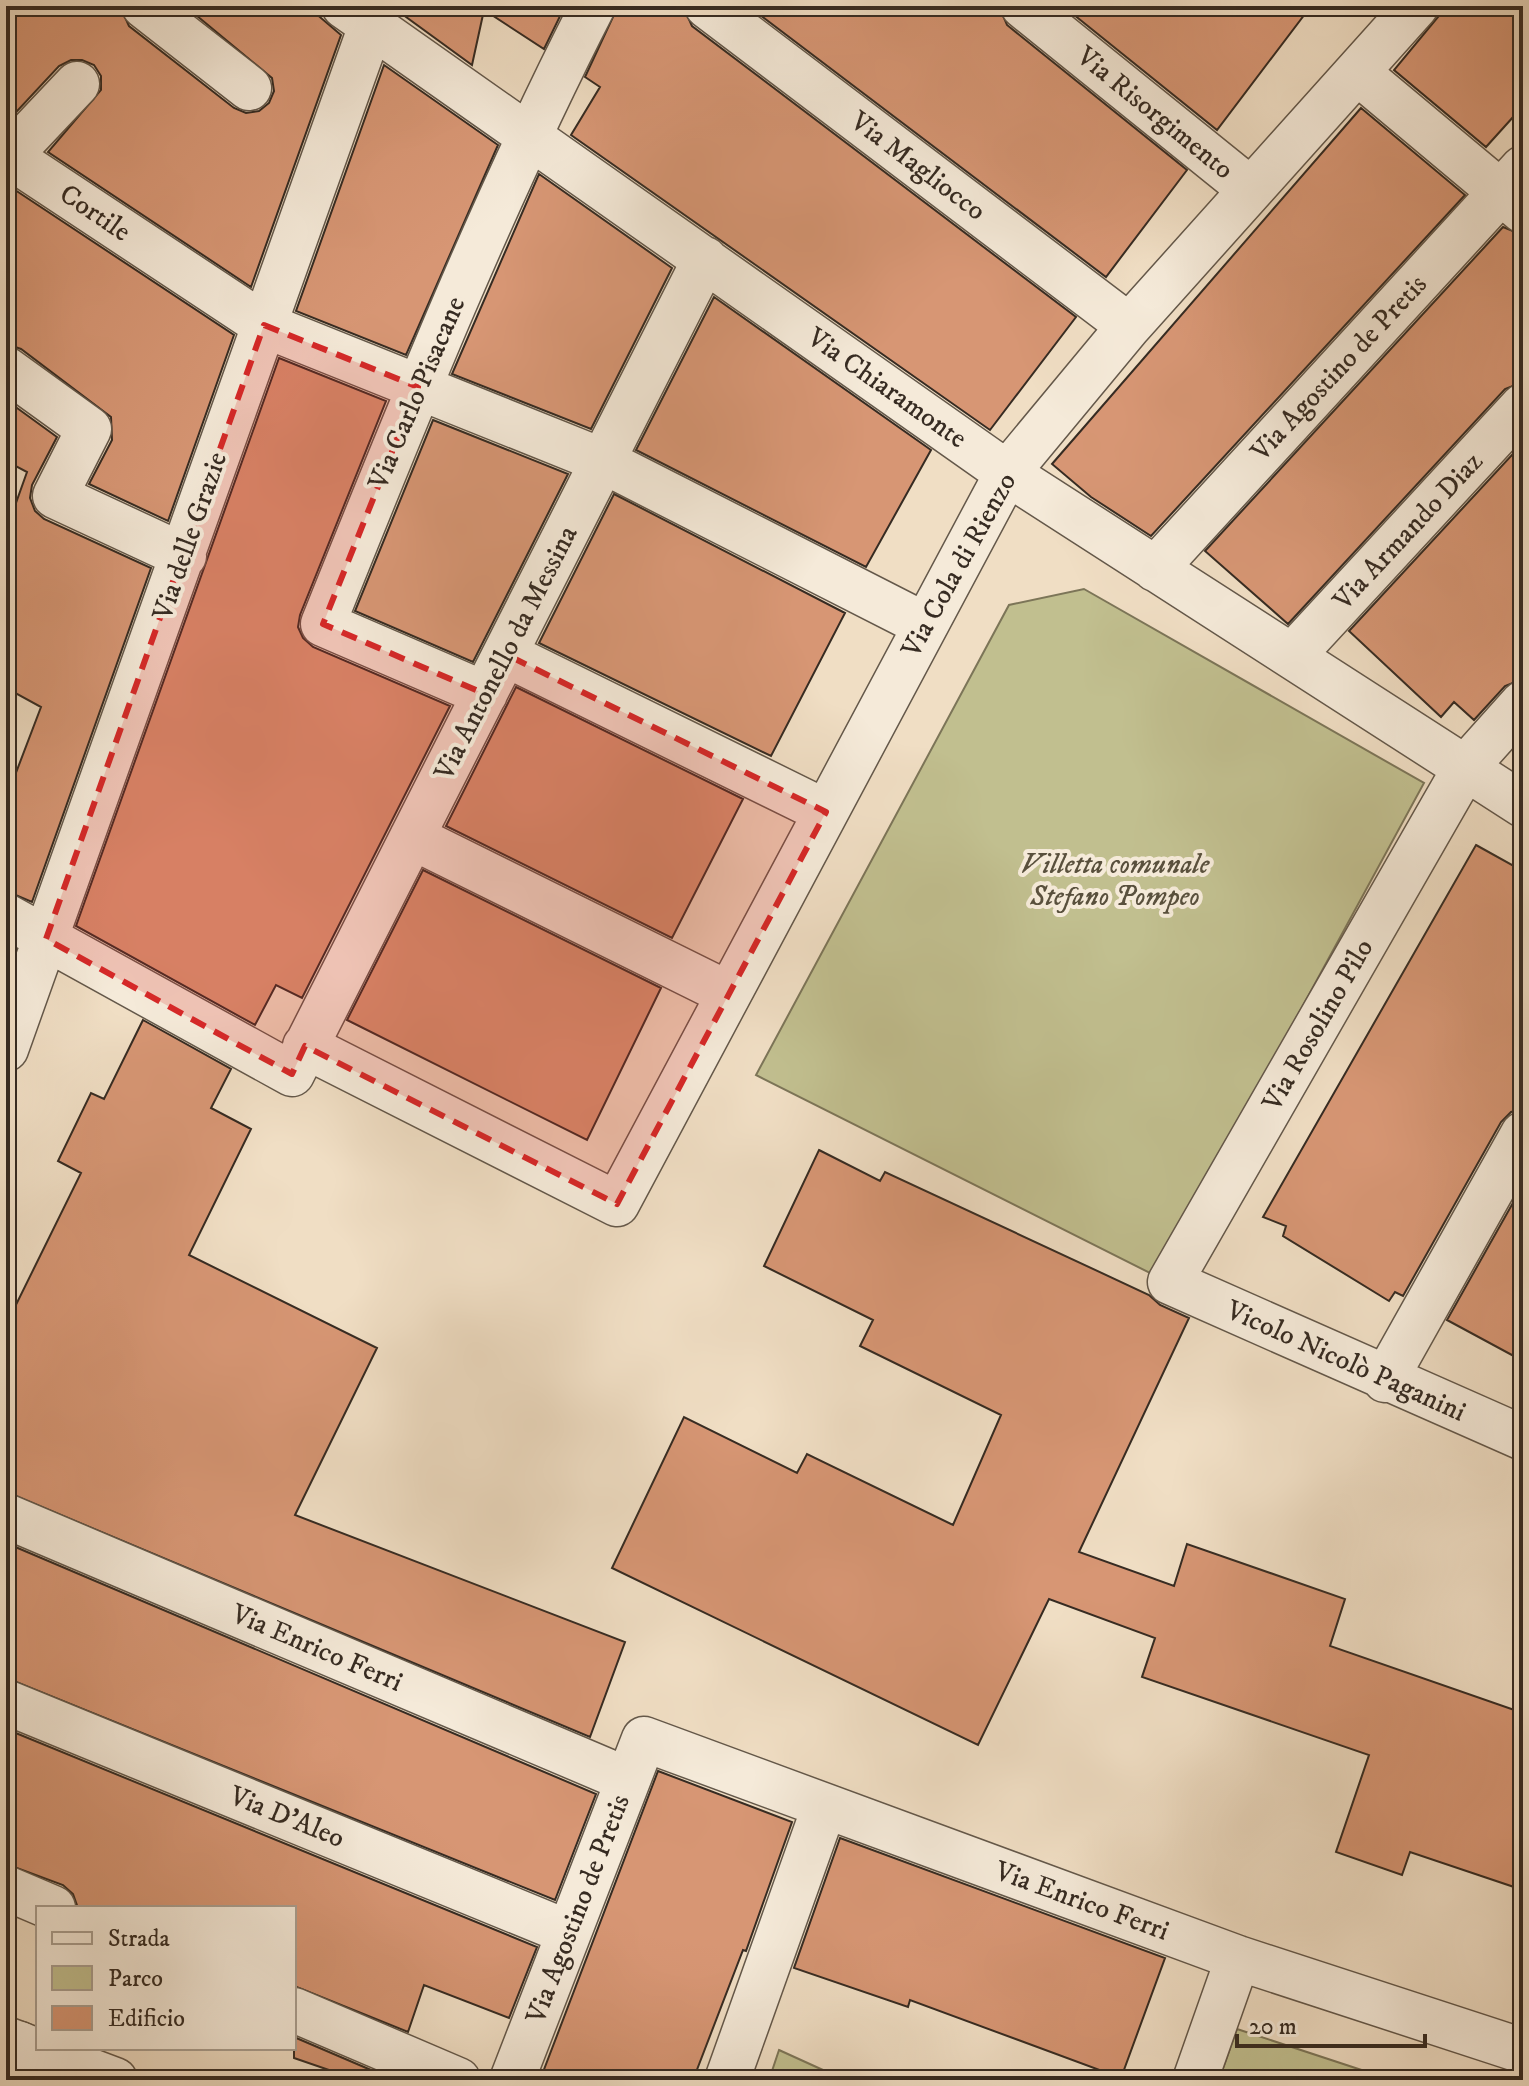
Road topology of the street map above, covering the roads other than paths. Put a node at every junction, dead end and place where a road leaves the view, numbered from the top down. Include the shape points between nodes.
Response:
1 (144, 6) edge
2 (593, 6) edge
3 (707, 6) edge
4 (1023, 6) edge
5 (1416, 6) edge
6 (358, 14) edge
7 (1357, 72) junction
8 (77, 84) dead end
9 (249, 88) dead end
10 (527, 135) junction
11 (1251, 190) junction
12 (1516, 191) edge
13 (705, 259) junction
14 (264, 325) junction
15 (1129, 326) junction
16 (6, 369) edge
17 (418, 387) junction
18 (1523, 406) edge
19 (603, 461) junction
20 (1007, 473) junction
21 (184, 556) junction
22 (1155, 569) junction
23 (925, 625) junction
24 (505, 654) junction
25 (1292, 656) junction
26 (485, 694) junction
27 (1523, 703) edge
28 (1465, 768) junction
29 (1523, 805) edge
30 (826, 812) junction
31 (412, 837) junction
32 (6, 916) edge
33 (46, 939) junction
34 (729, 994) junction
35 (305, 1046) junction
36 (6, 1049) edge
37 (1523, 1134) edge
38 (1170, 1282) joint
39 (1385, 1380) junction
40 (1523, 1438) edge
41 (6, 1516) edge
42 (6, 1702) edge
43 (644, 1739) joint
44 (628, 1780) junction
45 (824, 1808) junction
46 (6, 1888) edge
47 (48, 1906) edge
48 (567, 1932) junction
49 (1238, 1958) junction
50 (296, 2011) edge
51 (1523, 2051) edge
52 (11, 2054) edge
53 (115, 2080) edge
54 (458, 2080) edge
55 (512, 2080) edge
56 (727, 2080) edge
57 (1195, 2080) edge

1 - 9 street
2 - 10 street, Via Carlo Pisacane
3 - 15 street, Via Magliocco
4 - 11 street, Via Risorgimento
5 - 7 street, Via Cola di Rienzo
6 - 10 street, Via Chiaramonte
6 - 14 street, Via delle Grazie
7 - 11 street, Via Cola di Rienzo
7 - 12 street
8 - 14 street, Cortile via 9,156
10 - 13 street, Via Chiaramonte
10 - 17 street, Via Carlo Pisacane
11 - 15 street, Via Cola di Rienzo
12 - 22 street, Via Agostino de Pretis
13 - 19 street, Via Antonello da Messina
13 - 20 street, Via Chiaramonte
14 - 17 street
14 - 21 street, Via delle Grazie
15 - 20 street, Via Cola di Rienzo
16 - 21 street via 89,429 55,496
17 - 19 street
17 - 26 street, Via Carlo Pisacane via 323,624
18 - 25 street, Via Armando Diaz
19 - 23 street
19 - 24 street, Via Antonello da Messina
20 - 22 street, Via Chiaramonte
20 - 23 street, Via Cola di Rienzo
21 - 33 street, Via delle Grazie
22 - 25 street, Via Chiaramonte
23 - 30 street, Via Cola di Rienzo
24 - 26 street, Via Antonello da Messina
24 - 30 street
25 - 28 street, Via Chiaramonte
26 - 31 street, Via Antonello da Messina
27 - 28 street, Via Rosolino Pilo
28 - 29 street, Via Chiaramonte
28 - 38 street, Via Rosolino Pilo
30 - 34 street, Via Cola di Rienzo
31 - 34 street
31 - 35 street, Via Antonello da Messina
32 - 33 street, Via Antonello da Messina
33 - 35 street, Via Antonello da Messina via 292,1074
33 - 36 street, Via delle Grazie
34 - 35 street, Via Cola di Rienzo via 617,1204
37 - 39 street
38 - 39 street, Vicolo Nicolò Paganini
39 - 40 street, Vicolo Nicolò Paganini
41 - 44 street, Via Enrico Ferri
42 - 48 street, Via D'Aleo
43 - 44 street, Via Agostino de Pretis
43 - 45 street, Via Enrico Ferri
44 - 48 street, Via Agostino de Pretis
45 - 49 street, Via Enrico Ferri
45 - 56 street
46 - 47 street
48 - 55 street, Via Agostino de Pretis
49 - 51 street, Via Enrico Ferri
49 - 57 street
50 - 54 street
52 - 53 street

